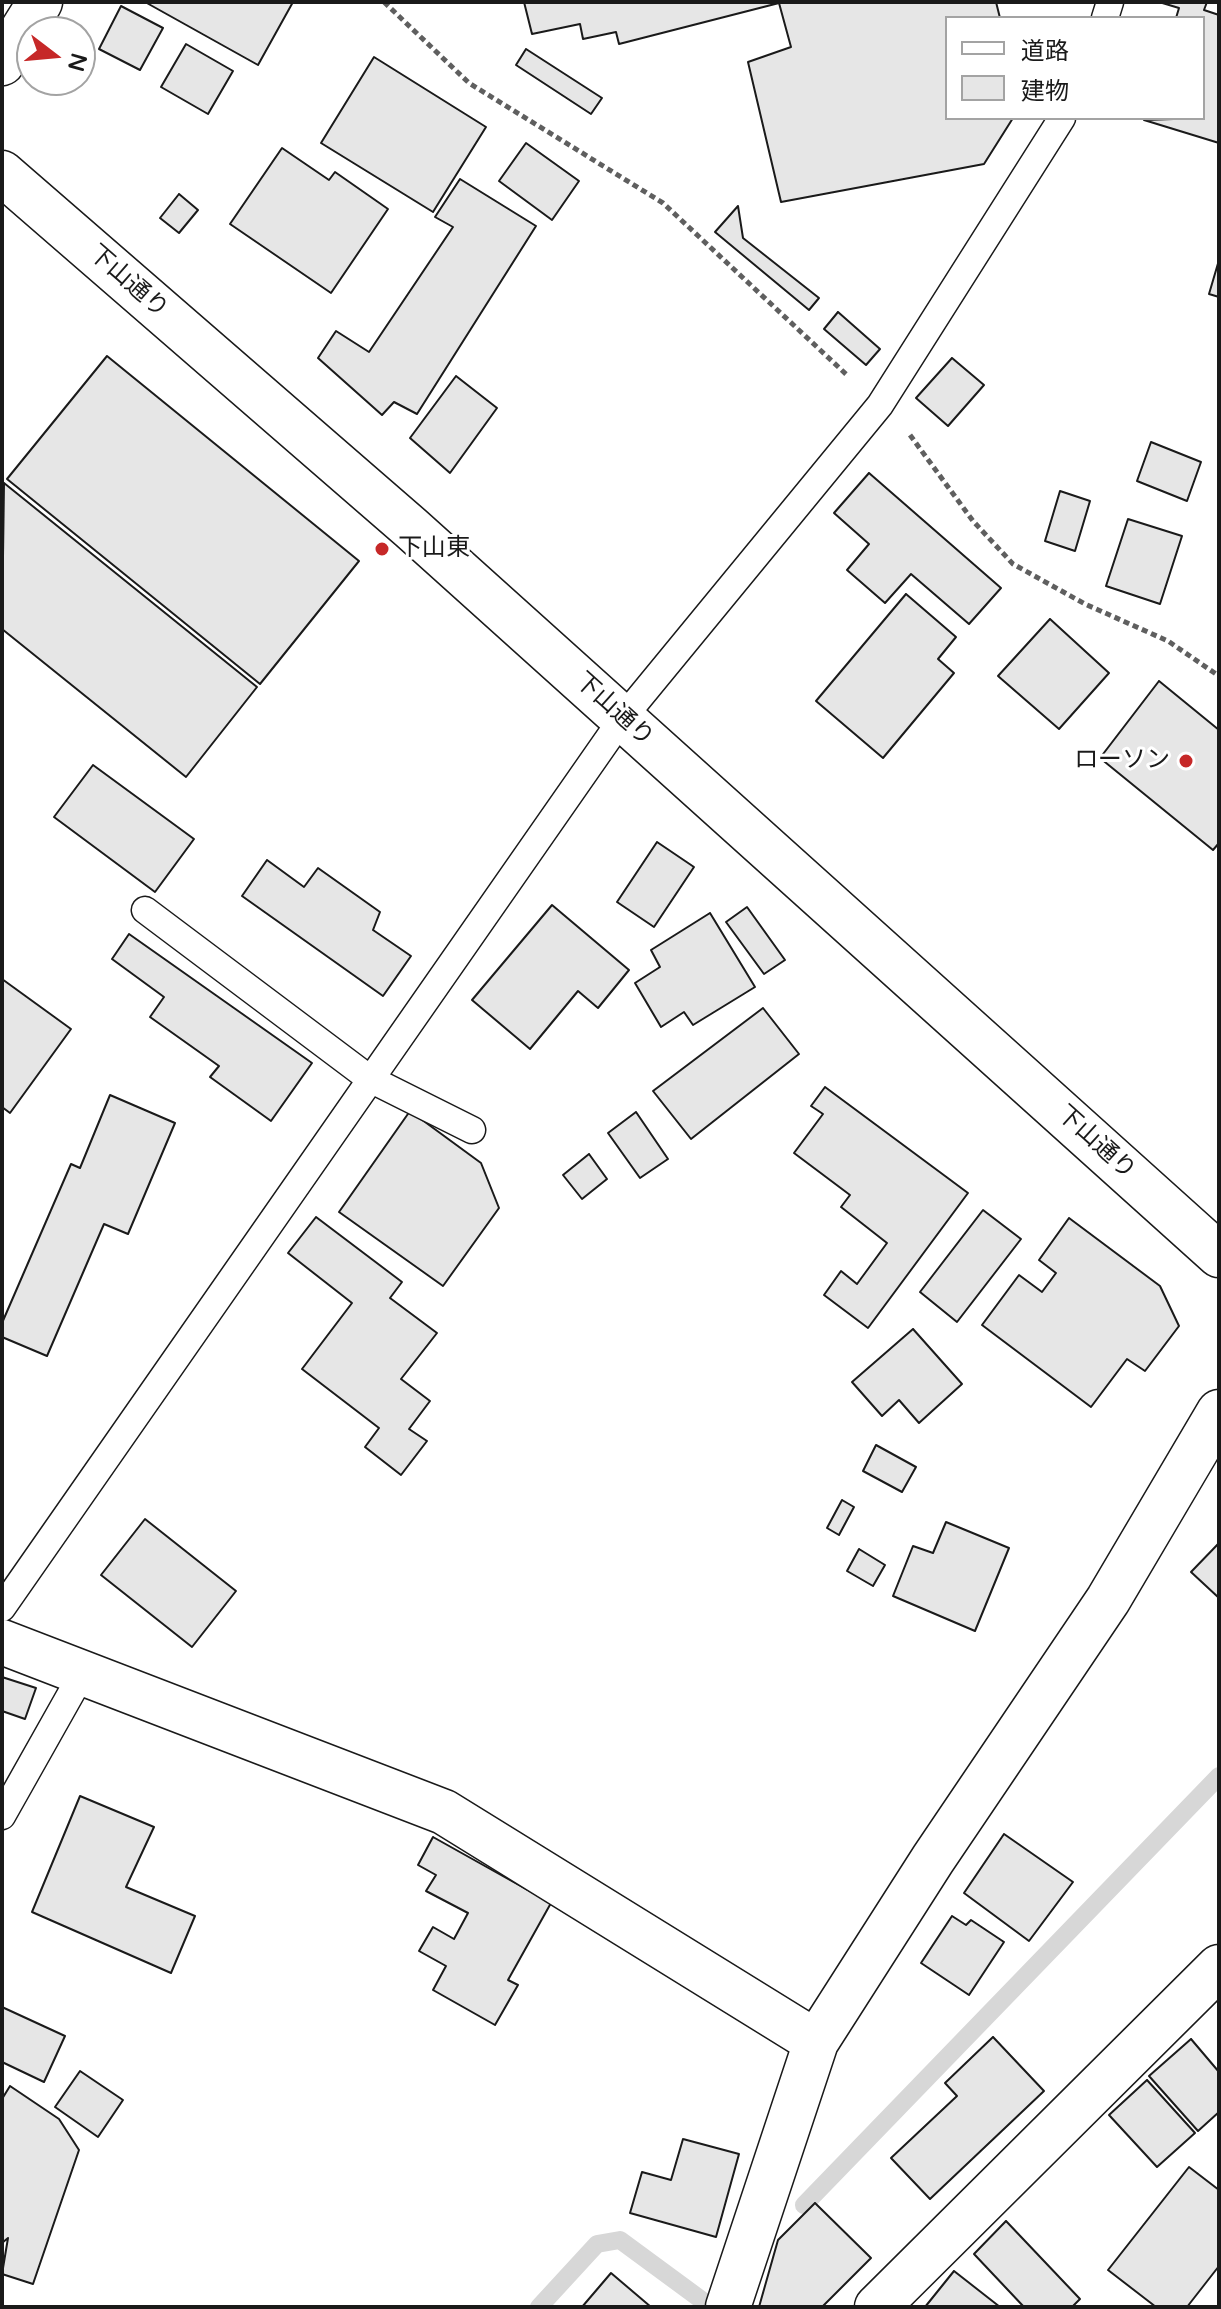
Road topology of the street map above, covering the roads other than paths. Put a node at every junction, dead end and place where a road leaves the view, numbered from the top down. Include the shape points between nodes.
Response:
1 (40, 2) edge
2 (2, 63) edge
3 (1061, 120) edge
4 (2, 173) edge
5 (622, 719) junction
6 (145, 910) dead end
7 (370, 1079) junction
8 (472, 1130) dead end
9 (1219, 1255) edge
10 (1219, 1412) edge
11 (2, 1608) edge
12 (2, 1642) edge
13 (82, 1674) junction
14 (2, 1816) edge
15 (1219, 1967) edge
16 (816, 2042) junction
17 (728, 2307) edge
18 (877, 2307) edge

1 - 2 street
3 - 5 lane via 880,405
4 - 5 street, 下山通り
5 - 7 lane
5 - 9 street, 下山通り
6 - 7 lane
7 - 8 lane
7 - 11 lane
10 - 16 street via 1108,1600
12 - 13 street
13 - 14 lane
13 - 16 street via 444,1812
15 - 18 street
16 - 17 street

